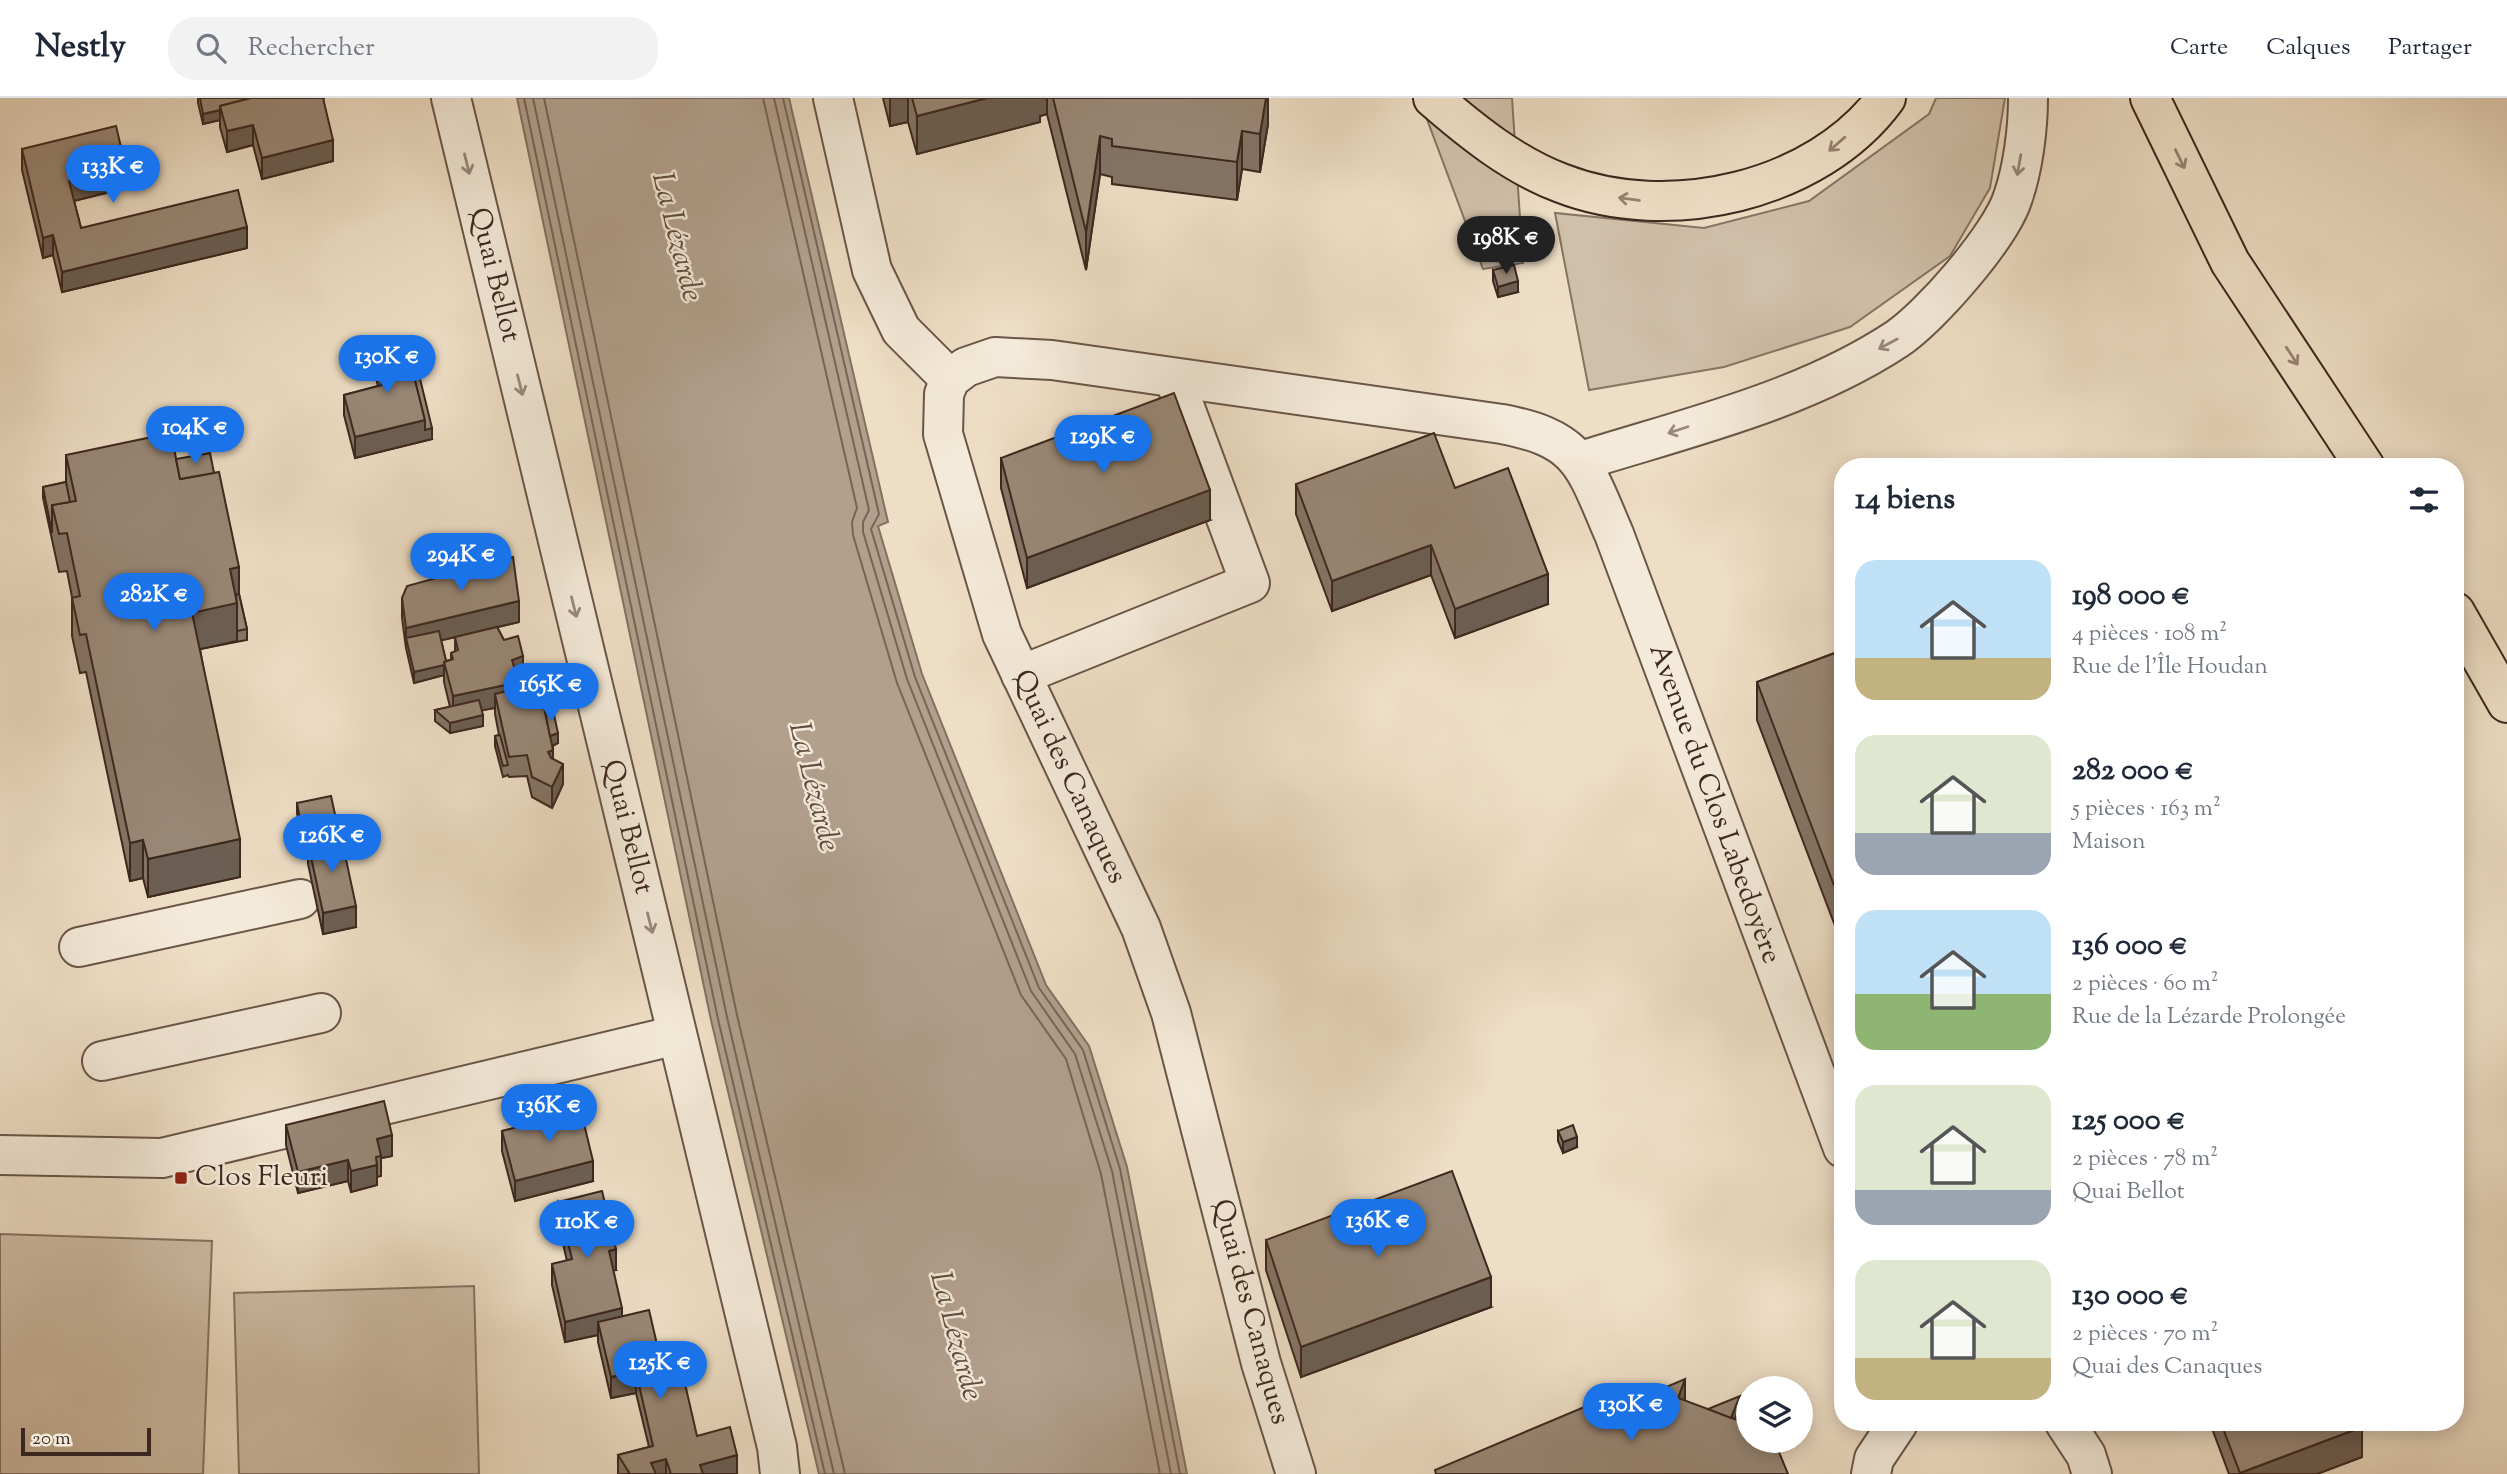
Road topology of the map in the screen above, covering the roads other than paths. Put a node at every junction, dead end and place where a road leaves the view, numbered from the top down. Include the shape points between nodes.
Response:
1 (451, 98) edge
2 (833, 98) edge
3 (1433, 98) edge
4 (1886, 98) edge
5 (2028, 98) edge
6 (2150, 98) edge
7 (1174, 378) junction
8 (950, 379) junction
9 (2359, 458) edge
10 (1581, 461) junction
11 (2464, 628) edge
12 (1021, 675) junction
13 (2507, 703) edge
14 (300, 899) dead end
15 (79, 947) dead end
16 (321, 1013) dead end
17 (677, 1035) junction
18 (102, 1061) dead end
19 (1834, 1124) edge
20 (0, 1155) edge
21 (1893, 1431) edge
22 (2070, 1431) edge
23 (780, 1474) edge
24 (1296, 1474) edge
25 (1871, 1474) edge
26 (2092, 1474) edge

1 -> 17 street, Quai Bellot
2 - 8 street via 872,270 901,330
4 -> 3 main road via 1826,153 1761,187 1697,201 1626,200 1561,183 1481,139
5 -> 10 street via 2013,199 1970,270 1898,338 1809,384
6 -> 9 main road via 2230,262
7 - 8 street via 995,356
7 - 10 street via 1533,430 1561,442
7 - 12 street via 1250,583
8 - 12 street, Quai des Canaques via 944,394 943,434 1002,634
10 - 19 street, Avenue du Clos Labedoyère via 1614,534
11 - 13 main road
12 - 24 street, Quai des Canaques via 1141,929 1171,1013 1261,1363
14 - 15 street
16 - 18 street
17 - 20 street via 162,1158
17 - 23 street, Quai Bellot
21 - 25 street via 1874,1459
22 - 26 street via 2087,1455

